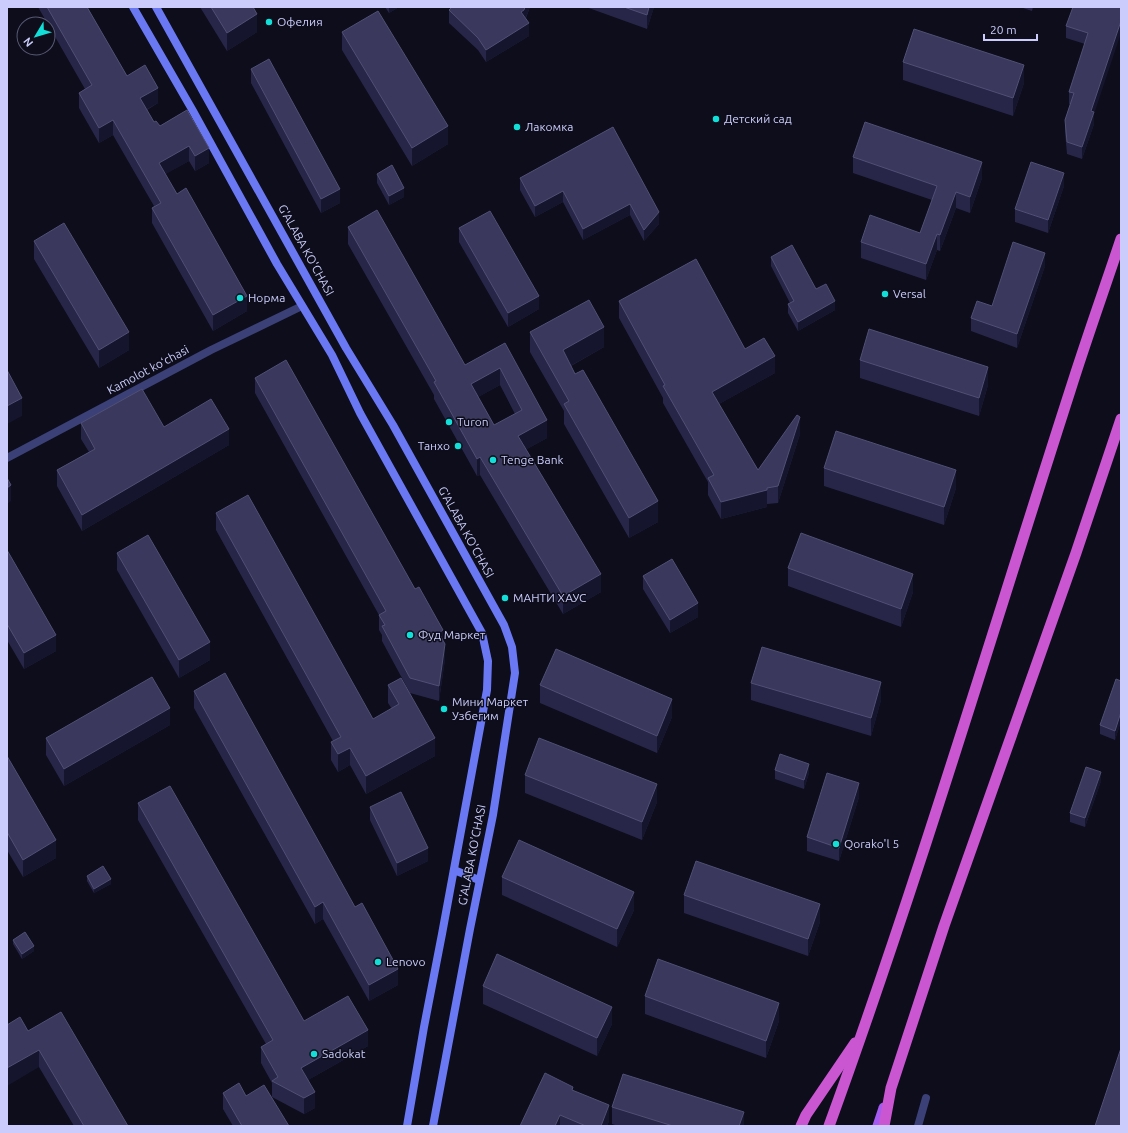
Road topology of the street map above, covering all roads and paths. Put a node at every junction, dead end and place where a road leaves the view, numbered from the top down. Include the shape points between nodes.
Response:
1 (133, 7) edge
2 (156, 7) edge
3 (1121, 239) edge
4 (302, 306) junction
5 (1121, 419) edge
6 (7, 458) edge
7 (454, 870) junction
8 (479, 880) junction
9 (864, 1029) junction
10 (891, 1088) junction
11 (926, 1098) dead end
12 (408, 1126) edge
13 (433, 1126) edge
14 (800, 1126) edge
15 (829, 1126) edge
16 (878, 1126) edge
17 (884, 1126) edge
18 (918, 1126) edge

1 - 4 main road, G'ALABA KO'CHASI
2 - 8 main road, G'ALABA KO'CHASI via 346,348 393,425 504,626 512,647 515,673 493,815
3 - 9 highway
4 - 6 street, Kamolot koʻchasi via 212,350
4 - 7 main road, G'ALABA KO'CHASI via 332,355 360,413 482,633 488,661 487,690
5 - 10 highway via 944,926
7 - 8 main road
7 - 12 main road, G'ALABA KO'CHASI
8 - 13 main road, G'ALABA KO'CHASI
9 - 14 highway
9 - 15 highway
10 - 16 main road
10 - 17 highway
11 - 18 street

